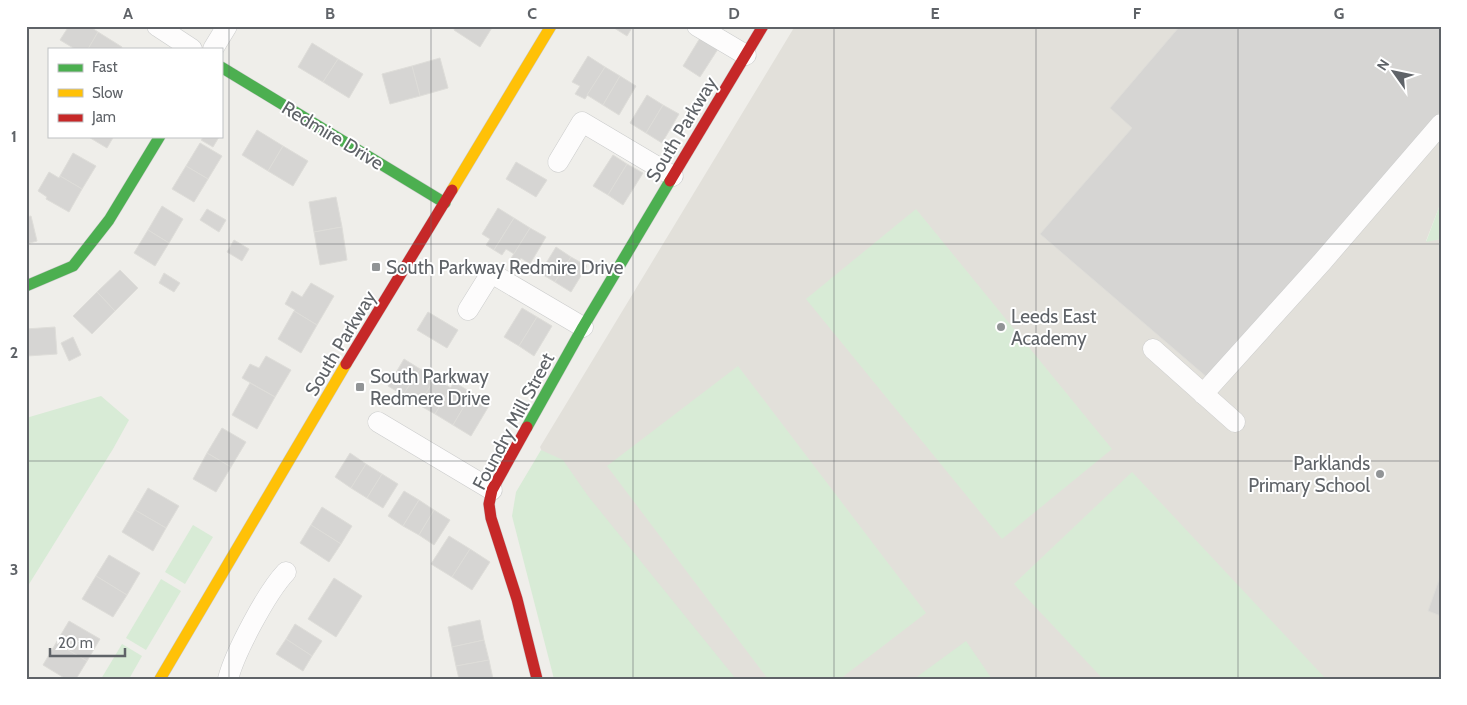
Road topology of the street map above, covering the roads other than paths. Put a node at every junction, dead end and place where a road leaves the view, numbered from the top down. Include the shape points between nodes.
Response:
1 (157, 26) edge
2 (227, 26) edge
3 (551, 26) edge
4 (697, 26) edge
5 (763, 26) edge
6 (190, 48) edge
7 (214, 48) edge
8 (746, 55) junction
9 (222, 68) edge
10 (1441, 124) edge
11 (159, 138) edge
12 (558, 162) dead end
13 (673, 176) junction
14 (445, 203) junction
15 (26, 286) edge
16 (468, 310) dead end
17 (583, 327) junction
18 (1153, 349) dead end
19 (1202, 394) junction
20 (378, 422) dead end
21 (1235, 422) dead end
22 (492, 490) junction
23 (286, 572) dead end
24 (160, 679) edge
25 (228, 679) edge
26 (537, 679) edge

1 - 6 street
2 - 7 street
3 - 14 street, South Parkway
4 - 8 street
5 - 8 street, South Parkway
8 - 13 street, South Parkway
9 - 14 street, Redmire Drive
10 - 19 street
11 - 15 street via 109,220 73,266
12 - 13 street via 582,122
13 - 17 street, South Parkway
14 - 24 street, South Parkway
16 - 17 street via 492,272
17 - 22 street, Foundry Mill Street
18 - 19 street
19 - 21 street
20 - 22 street
22 - 26 street, Foundry Mill Street via 491,518 514,589
23 - 25 street via 250,630

